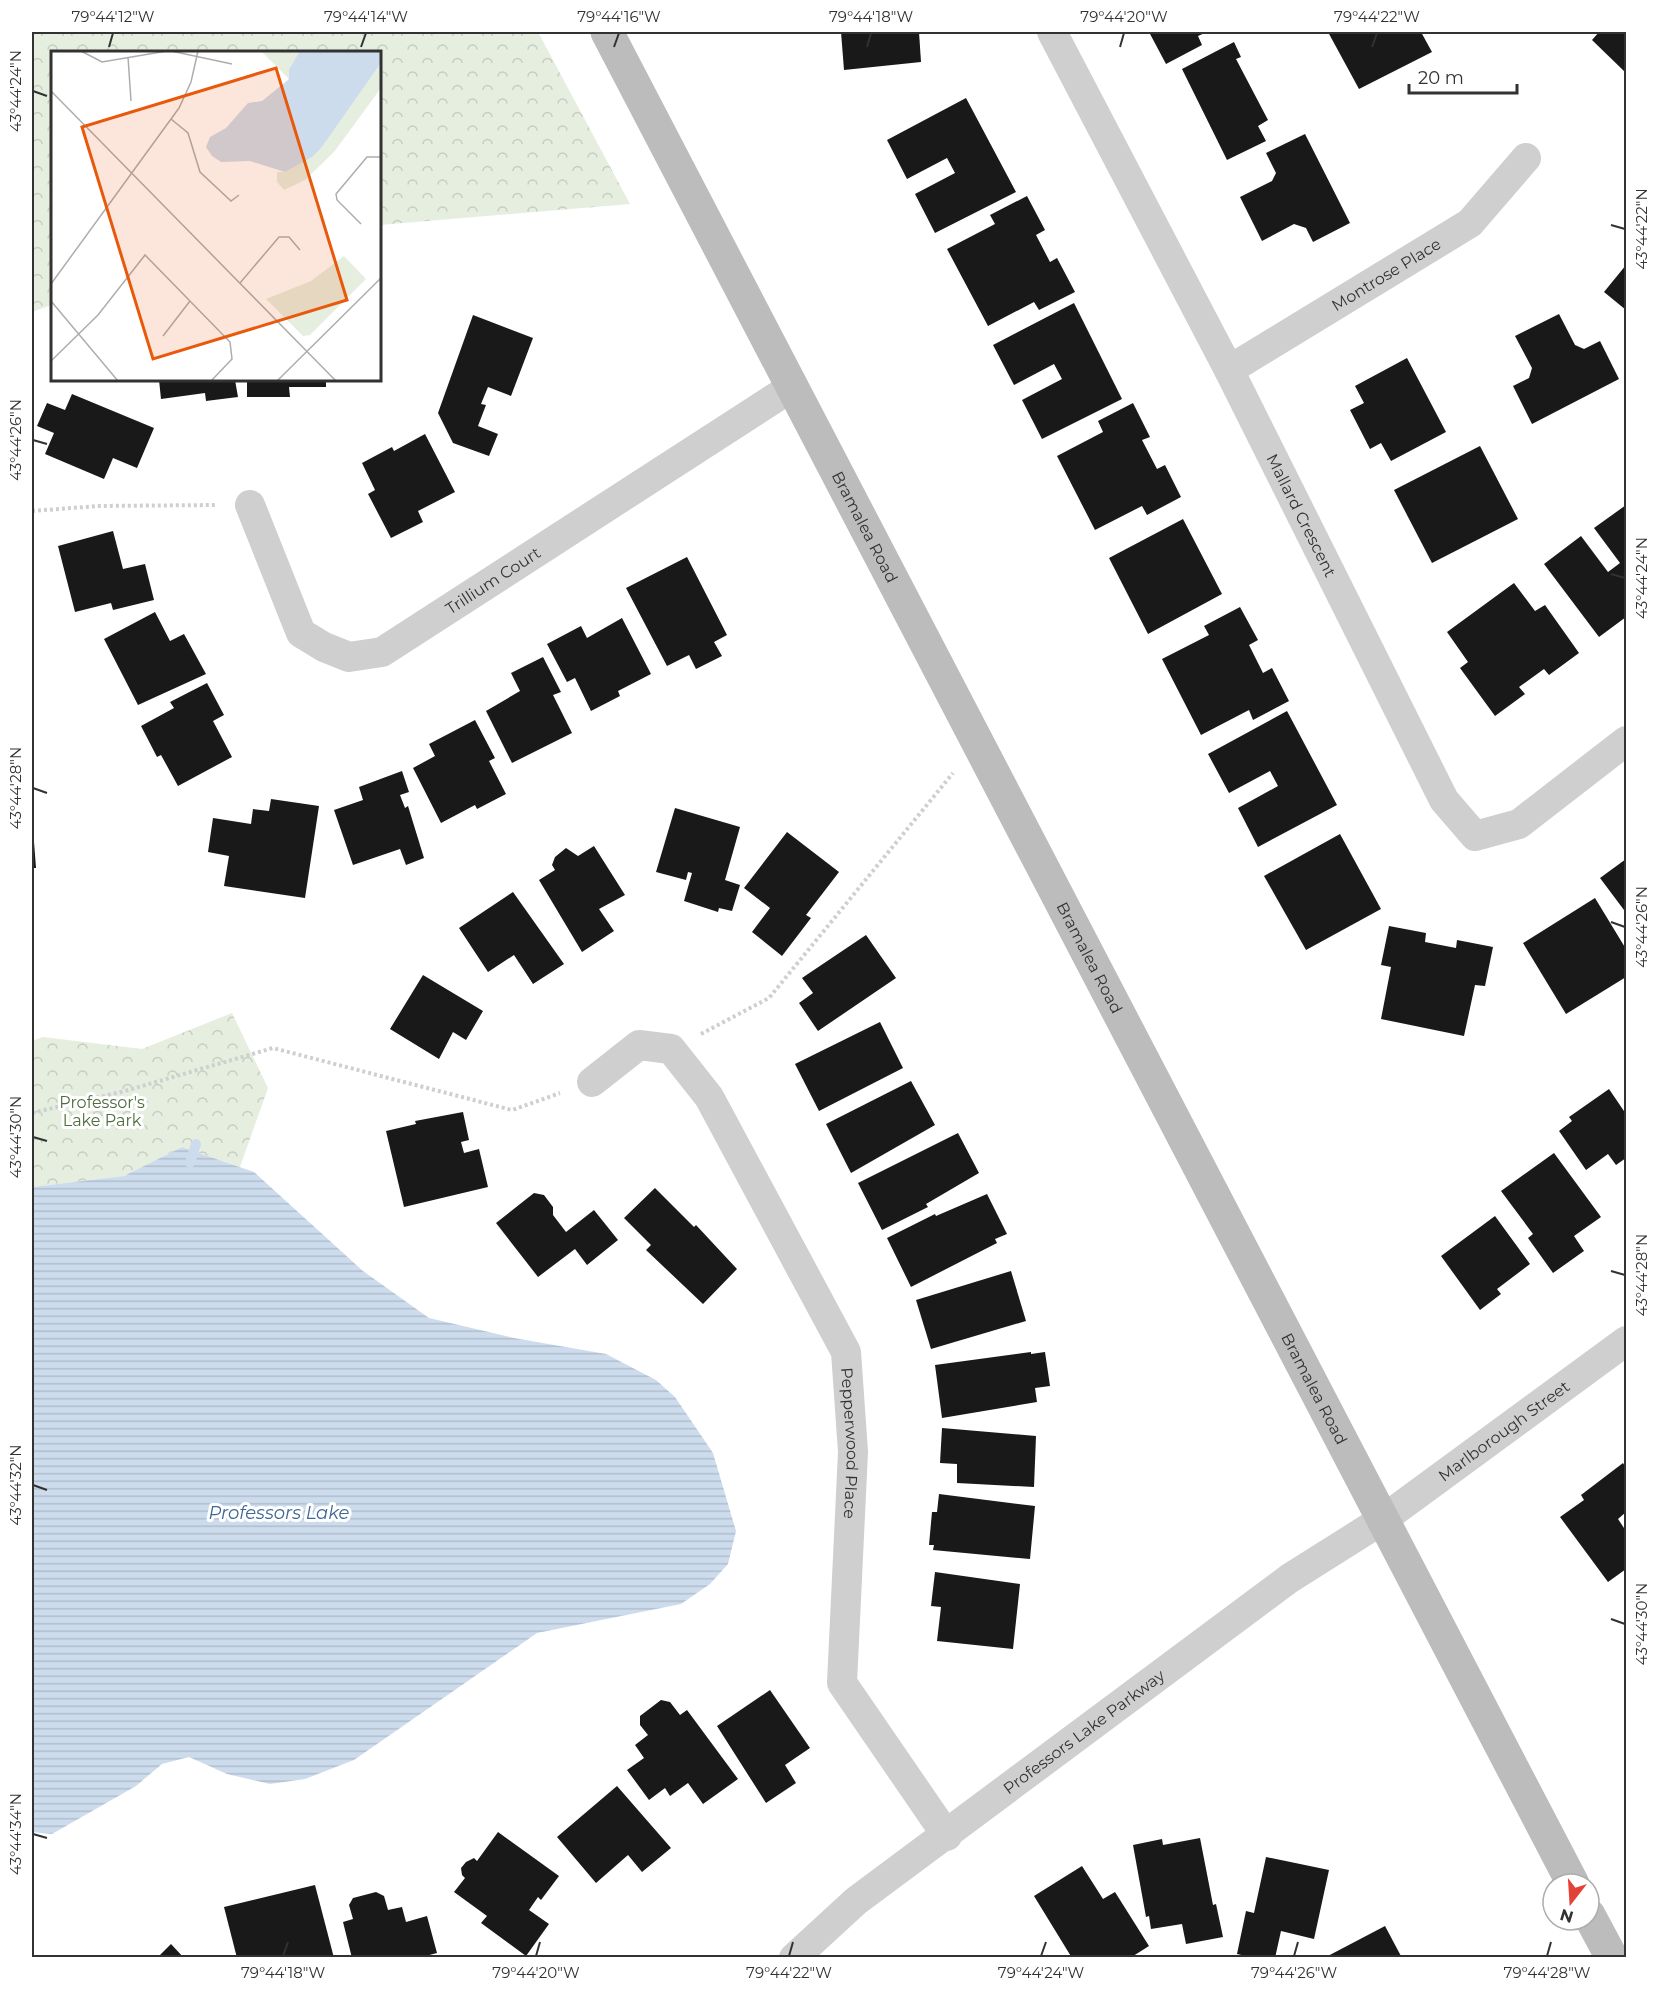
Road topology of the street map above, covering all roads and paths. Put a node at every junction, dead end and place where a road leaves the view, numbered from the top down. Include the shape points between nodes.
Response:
1 (607, 32) edge
2 (1052, 32) edge
3 (1526, 158) dead end
4 (1229, 370) junction
5 (792, 387) junction
6 (250, 504) joint
7 (32, 511) edge
8 (1626, 741) edge
9 (976, 744) junction
10 (671, 1049) junction
11 (592, 1082) joint
12 (32, 1113) edge
13 (1626, 1341) edge
14 (1383, 1520) junction
15 (947, 1836) junction
16 (1567, 1872) edge
17 (1598, 1932) edge
18 (794, 1958) edge
19 (1612, 1958) edge

1 - 5 main road, Bramalea Road
2 - 4 street, Mallard Crescent
3 - 4 street, Montrose Place via 1470,223
4 - 8 street, Mallard Crescent via 1444,800 1475,836 1519,824
5 - 6 street, Trillium Court via 382,652 349,657 301,633
5 - 9 main road, Bramalea Road
6 - 7 path
9 - 10 path via 770,998
9 - 14 main road, Bramalea Road
10 - 11 street via 639,1044
10 - 15 street, Pepperwood Place via 709,1096 846,1352 853,1452 842,1683
11 - 12 path via 512,1110 273,1048
13 - 14 street, Marlborough Street
14 - 15 street, Professors Lake Parkway via 1290,1578
14 - 16 main road, Bramalea Road
15 - 18 street, Professors Lake Parkway via 856,1901
17 - 19 main road

